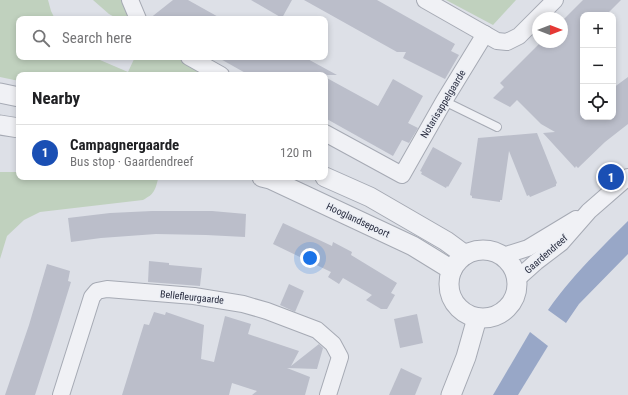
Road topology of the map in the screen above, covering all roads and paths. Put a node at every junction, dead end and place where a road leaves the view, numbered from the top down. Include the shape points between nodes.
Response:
1 (130, 0) edge
2 (425, 0) edge
3 (554, 0) edge
4 (137, 16) edge
5 (485, 34) junction
6 (194, 60) edge
7 (216, 72) edge
8 (0, 94) edge
9 (16, 96) edge
10 (444, 101) junction
11 (0, 125) edge
12 (497, 127) dead end
13 (16, 128) edge
14 (328, 135) edge
15 (628, 177) edge
16 (328, 178) edge
17 (272, 180) edge
18 (589, 211) junction
19 (465, 255) junction
20 (503, 256) junction
21 (452, 270) junction
22 (517, 279) junction
23 (477, 318) junction
24 (61, 395) edge
25 (328, 395) edge
26 (451, 395) edge

1 - 4 street
2 - 5 street
3 - 5 street via 518,36 507,42
5 - 10 street, Notarisappelgaarde
6 - 7 street
8 - 9 street
10 - 12 lane
10 - 14 street, Notarisappelgaarde via 402,175
11 - 13 street
15 - 18 street, Gaardendreef
16 - 19 street via 370,197 446,241
17 - 21 street, Hooglandsepoort via 412,246
18 - 20 street, Gaardendreef via 528,248
18 - 22 street, Gaardendreef via 561,244
19 - 20 street via 476,250 490,250
19 - 21 street
20 - 22 street via 513,267
21 - 23 street via 449,280 451,298 464,313
22 - 23 street via 516,295 506,310 486,319
23 - 26 street via 466,357
24 - 25 street, Bellefleurgaarde via 92,297 97,291 107,289 194,296 243,304 317,330 333,344 340,356

